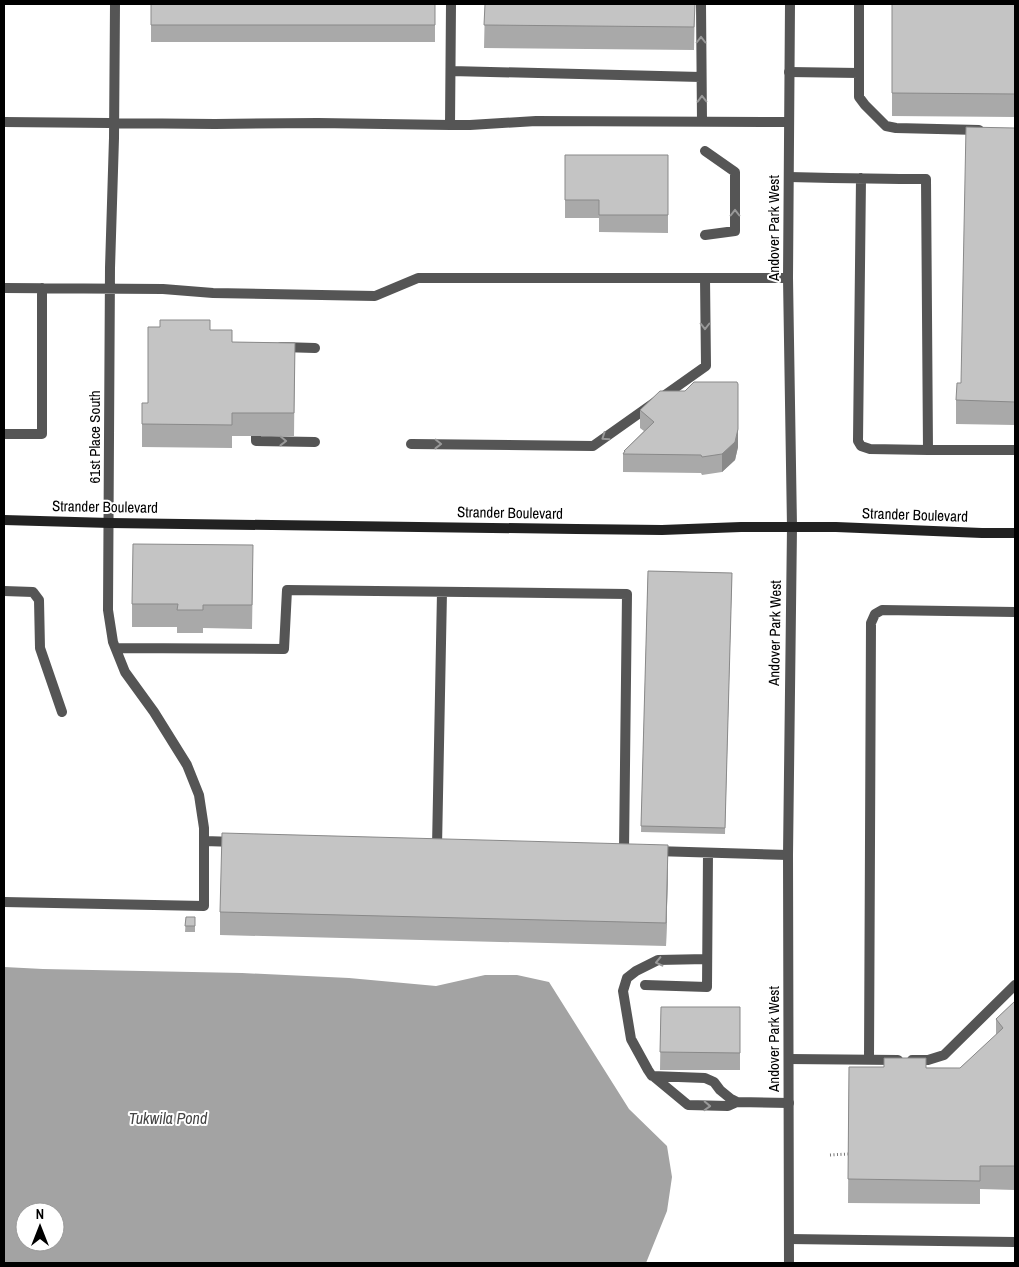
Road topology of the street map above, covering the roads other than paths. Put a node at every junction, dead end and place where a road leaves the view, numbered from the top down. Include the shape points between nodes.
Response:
1 (115, 4) edge
2 (451, 4) edge
3 (701, 4) edge
4 (790, 4) edge
5 (859, 4) edge
6 (451, 71) junction
7 (789, 72) junction
8 (859, 73) junction
9 (701, 77) junction
10 (4, 122) edge
11 (114, 122) junction
12 (702, 122) junction
13 (789, 122) junction
14 (450, 125) junction
15 (985, 130) edge
16 (705, 151) dead end
17 (789, 177) junction
18 (861, 178) junction
19 (705, 235) dead end
20 (705, 278) junction
21 (788, 278) junction
22 (4, 288) edge
23 (42, 288) junction
24 (110, 288) junction
25 (266, 347) edge
26 (315, 348) dead end
27 (4, 434) edge
28 (256, 436) dead end
29 (315, 442) dead end
30 (412, 444) dead end
31 (928, 450) junction
32 (1015, 450) edge
33 (4, 520) edge
34 (110, 523) junction
35 (792, 527) junction
36 (1015, 533) edge
37 (4, 591) edge
38 (442, 592) junction
39 (1015, 612) edge
40 (116, 648) junction
41 (62, 712) dead end
42 (204, 841) junction
43 (243, 842) edge
44 (437, 847) edge
45 (624, 851) edge
46 (649, 851) edge
47 (708, 853) junction
48 (788, 855) junction
49 (4, 902) edge
50 (707, 959) junction
51 (645, 985) dead end
52 (1015, 985) edge
53 (789, 1058) junction
54 (869, 1059) junction
55 (652, 1076) junction
56 (737, 1102) junction
57 (789, 1103) junction
58 (789, 1239) junction
59 (1015, 1242) edge
60 (789, 1263) edge

1 - 11 street, 61st Place South
2 - 6 street
9 -> 3 street
4 - 7 street, Andover Park West
5 - 8 street
6 - 9 street
6 - 14 street
7 - 8 street
7 - 13 street, Andover Park West
8 - 15 street via 859,97 886,126
12 -> 9 street
10 - 11 street
11 - 14 street
11 - 24 street, 61st Place South
12 - 13 street
12 - 14 street via 536,121
13 - 17 street, Andover Park West
19 -> 16 street via 735,231 735,172
17 - 18 street
17 - 21 street, Andover Park West
18 - 31 street via 926,179
18 - 31 street via 858,442 870,449
20 - 21 street
20 - 24 street via 418,278 375,296
20 - 30 street via 706,366 601,441 592,446
21 - 35 street, Andover Park West
22 - 23 street
23 - 24 street
23 - 27 street via 42,434
24 - 34 street, 61st Place South
25 - 26 street
28 -> 29 street via 256,441
31 - 32 street
33 - 34 main road, Strander Boulevard
34 - 35 main road, Strander Boulevard via 652,530
34 - 40 street, 61st Place South via 108,610
35 - 36 main road, Strander Boulevard
35 - 48 street, Andover Park West
37 - 41 street via 34,592 39,600 40,648
38 - 40 street via 287,590 284,649
38 - 44 street
38 - 45 street via 627,594
39 - 54 street via 882,610 874,614 870,623
40 - 42 street, 61st Place South via 125,672 187,765 199,794
42 - 43 street
42 - 49 street, 61st Place South via 204,906
46 - 47 street
47 - 48 street
47 - 50 street
48 - 53 street, Andover Park West
50 - 51 street via 707,987
50 -> 55 street via 658,960 627,978 623,991 631,1039
52 - 54 street via 944,1055 928,1060
53 - 54 street
53 - 57 street, Andover Park West
55 - 56 street via 705,1078
55 -> 56 street via 688,1105 728,1106
56 - 57 street
57 - 58 street, Andover Park West
58 - 59 street
58 - 60 street, Andover Park West

